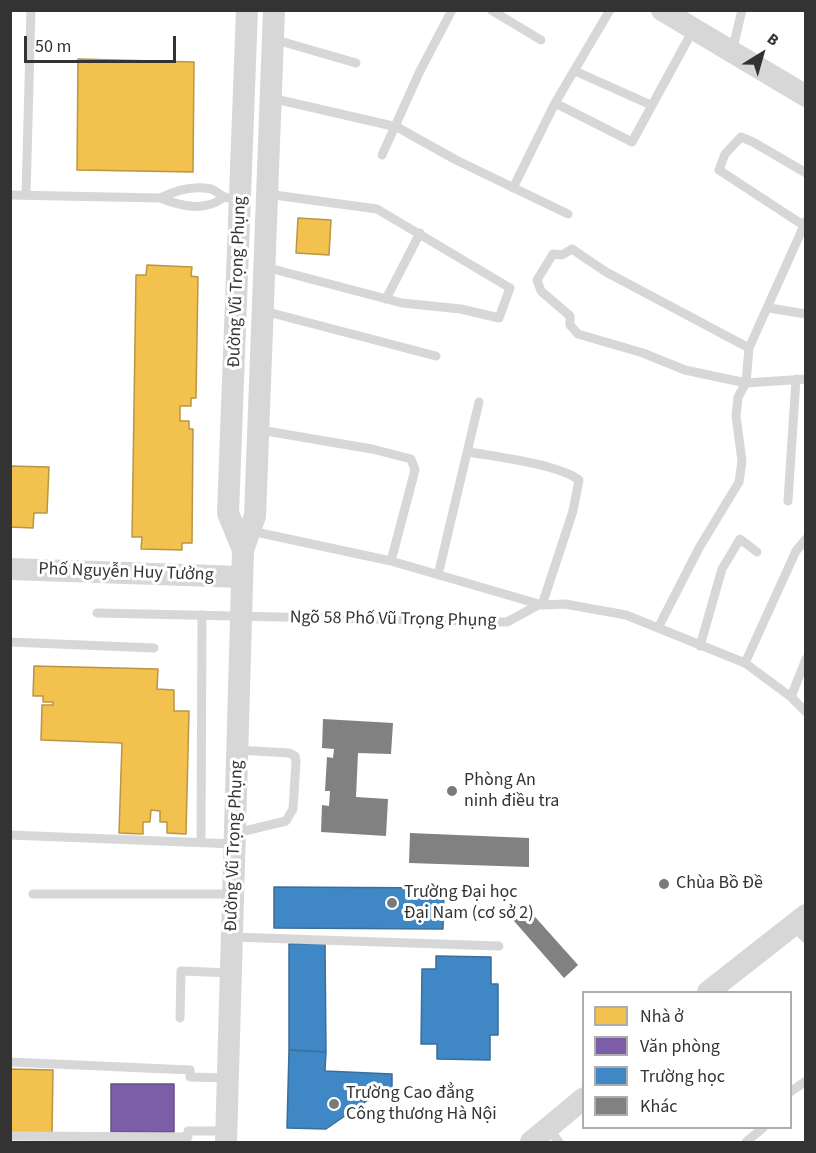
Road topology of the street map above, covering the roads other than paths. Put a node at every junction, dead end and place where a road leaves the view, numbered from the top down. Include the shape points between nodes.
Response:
1 (31, 10) edge
2 (247, 10) edge
3 (274, 10) edge
4 (452, 10) edge
5 (490, 10) edge
6 (610, 10) edge
7 (742, 10) edge
8 (677, 17) edge
9 (273, 39) junction
10 (541, 40) dead end
11 (732, 52) junction
12 (356, 63) dead end
13 (575, 71) junction
14 (806, 96) edge
15 (271, 98) junction
16 (555, 103) junction
17 (651, 105) junction
18 (397, 127) junction
19 (382, 155) dead end
20 (806, 173) edge
21 (513, 188) junction
22 (267, 194) junction
23 (10, 195) edge
24 (26, 195) junction
25 (160, 198) junction
26 (232, 198) junction
27 (568, 214) dead end
28 (804, 223) edge
29 (420, 233) junction
30 (265, 267) junction
31 (386, 299) junction
32 (769, 308) junction
33 (262, 311) junction
34 (806, 314) edge
35 (749, 348) junction
36 (436, 356) dead end
37 (801, 379) edge
38 (746, 383) junction
39 (479, 402) dead end
40 (257, 430) junction
41 (470, 452) junction
42 (788, 501) dead end
43 (806, 539) edge
44 (247, 541) junction
45 (757, 552) dead end
46 (391, 561) junction
47 (10, 569) edge
48 (438, 575) junction
49 (242, 577) junction
50 (541, 605) junction
51 (97, 613) dead end
52 (202, 615) junction
53 (242, 616) junction
54 (658, 628) junction
55 (10, 642) edge
56 (700, 646) junction
57 (154, 648) dead end
58 (806, 659) edge
59 (746, 663) junction
60 (791, 697) junction
61 (804, 708) edge
62 (238, 750) junction
63 (10, 835) edge
64 (235, 839) junction
65 (201, 843) junction
66 (33, 894) dead end
67 (233, 894) junction
68 (801, 926) edge
69 (232, 937) junction
70 (498, 946) dead end
71 (231, 973) junction
72 (711, 991) edge
73 (180, 1018) dead end
74 (10, 1062) edge
75 (228, 1078) junction
76 (806, 1081) edge
77 (792, 1091) edge
78 (582, 1100) edge
79 (762, 1129) edge
80 (10, 1136) edge
81 (226, 1137) edge
82 (546, 1138) edge
83 (746, 1143) edge

1 - 24 lane
2 - 26 street, Đường Vũ Trọng Phụng
3 - 9 street, Đường Vũ Trọng Phụng
4 - 18 lane via 420,71
5 - 10 lane
6 - 13 lane
7 - 11 lane
8 - 11 street
8 - 17 lane
9 - 12 lane
9 - 15 street, Đường Vũ Trọng Phụng
11 - 14 street
13 - 16 lane
13 - 17 lane
15 - 18 lane
15 - 22 street, Đường Vũ Trọng Phụng
16 - 17 lane via 632,142
16 - 21 lane
18 - 19 lane
18 - 21 lane
20 - 28 lane via 741,137 725,154 718,170
21 - 27 lane
22 - 29 lane via 377,209
22 - 30 street, Đường Vũ Trọng Phụng
23 - 24 lane
24 - 25 lane
25 - 26 lane via 194,206
25 - 26 lane via 178,189 213,189
26 - 44 street, Đường Vũ Trọng Phụng via 228,513
28 - 32 lane
29 - 31 lane
29 - 31 lane via 510,288 499,318
30 - 31 lane
30 - 33 street, Đường Vũ Trọng Phụng
32 - 34 lane
32 - 35 lane
33 - 36 lane
33 - 40 street, Đường Vũ Trọng Phụng
35 - 38 lane
35 - 38 lane via 606,272 572,249 562,255 553,254 537,280 541,291 570,316 570,325 578,334 644,353 685,370
37 - 38 lane
37 - 42 lane
38 - 54 lane via 738,397 736,416 742,461 739,482
39 - 41 lane
40 - 44 street, Đường Vũ Trọng Phụng via 255,516
40 - 46 lane via 411,459 415,470
41 - 48 lane
41 - 50 lane via 530,463 579,480 573,511
43 - 59 lane via 796,551
44 - 46 lane
44 - 49 street, Đường Vũ Trọng Phụng
45 - 56 lane via 740,538 722,569
46 - 48 lane
47 - 49 street, Phố Nguyễn Huy Tưởng
48 - 50 lane
49 - 53 street, Đường Vũ Trọng Phụng
50 - 53 lane, Ngõ 58 Phố Vũ Trọng Phụng via 507,622
50 - 54 lane via 566,604 626,615
51 - 52 lane, Ngõ 58 Phố Vũ Trọng Phụng
52 - 53 lane, Ngõ 58 Phố Vũ Trọng Phụng
52 - 65 lane
53 - 62 street, Đường Vũ Trọng Phụng
54 - 56 lane
55 - 57 lane
56 - 59 lane
58 - 60 lane
59 - 60 lane
60 - 61 lane
62 - 64 street, Đường Vũ Trọng Phụng
62 - 64 lane via 289,753 296,761 293,809 286,821
63 - 65 lane
64 - 65 lane
64 - 67 street, Đường Vũ Trọng Phụng
66 - 67 lane
67 - 69 street, Đường Vũ Trọng Phụng
68 - 72 street
69 - 70 lane
69 - 71 street, Đường Vũ Trọng Phụng
71 - 73 lane via 181,970
71 - 75 street, Đường Vũ Trọng Phụng
74 - 75 lane via 190,1070 190,1077
75 - 81 street, Đường Vũ Trọng Phụng
76 - 77 lane
78 - 82 street
79 - 83 lane
80 - 81 lane via 188,1137 188,1131

